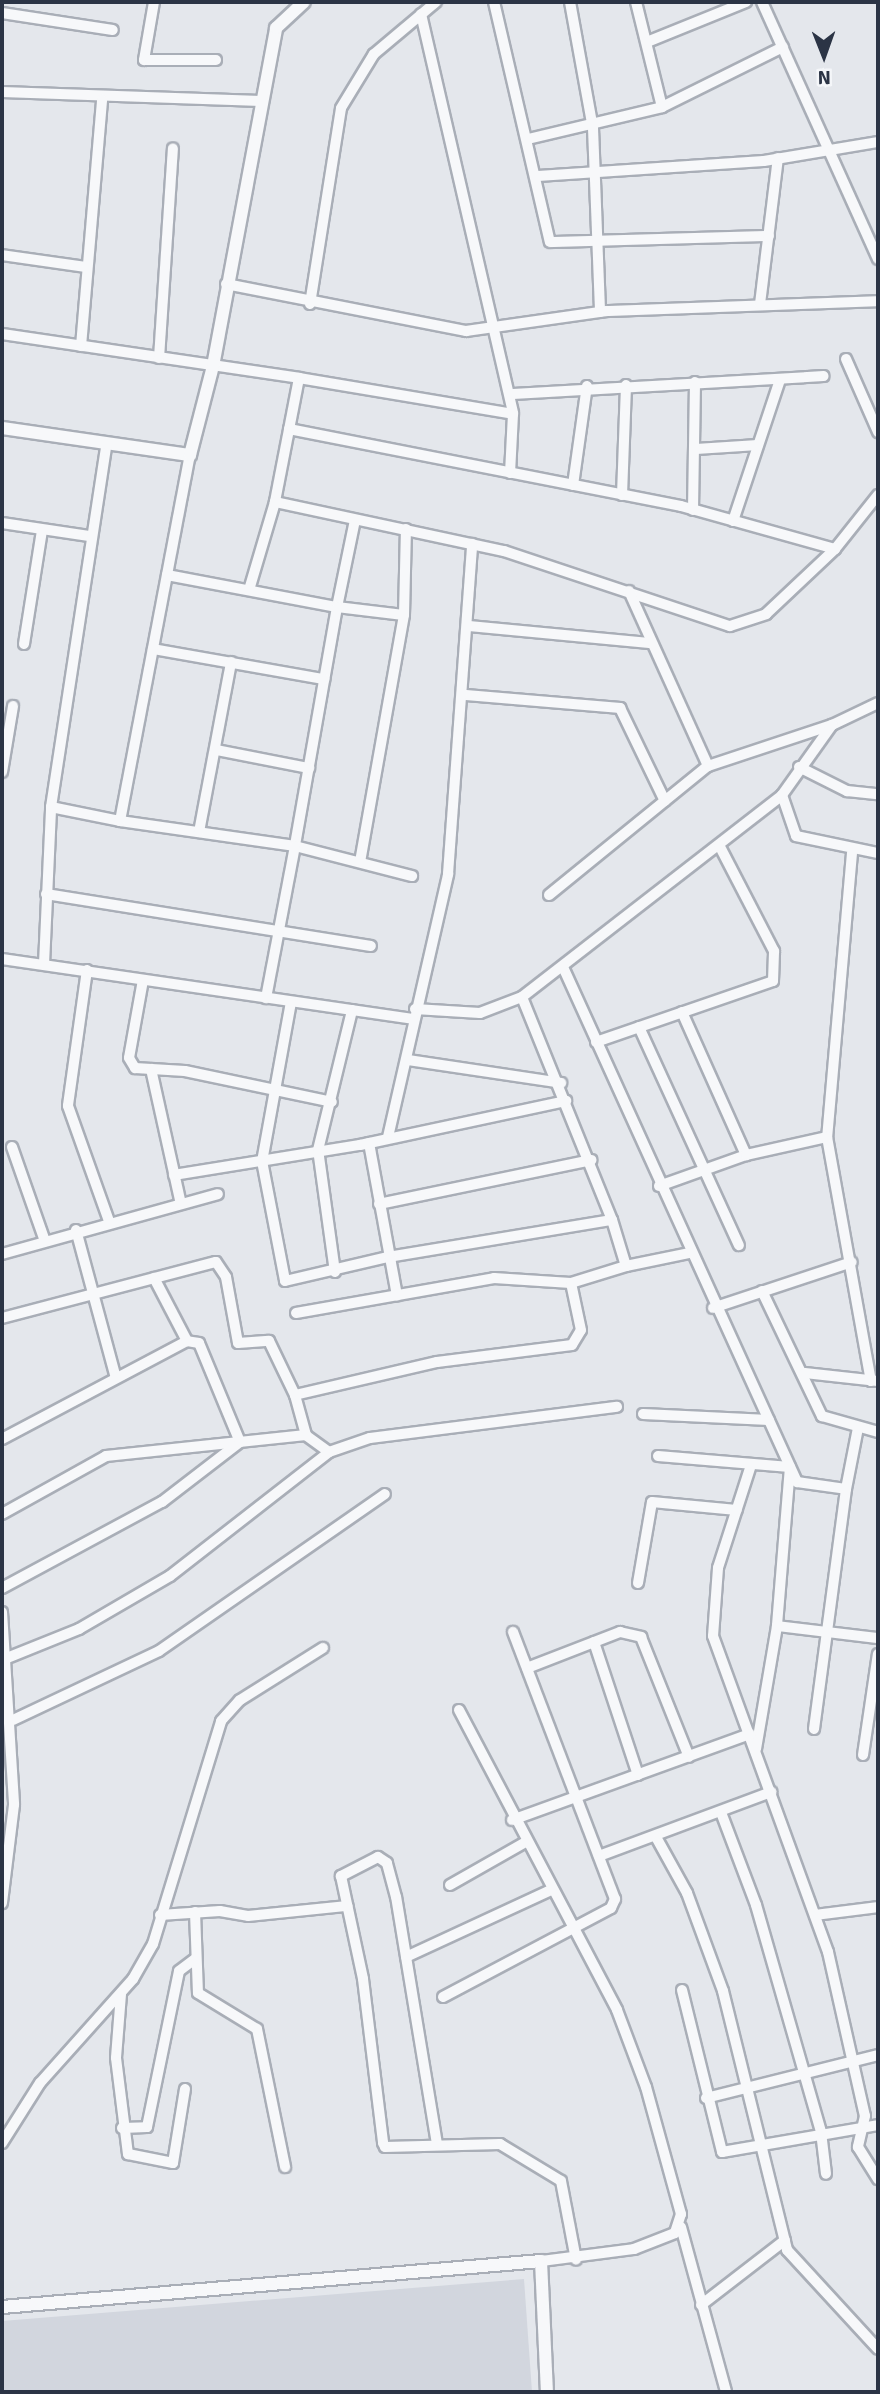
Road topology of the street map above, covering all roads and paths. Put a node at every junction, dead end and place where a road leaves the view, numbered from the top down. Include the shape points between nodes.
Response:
1 (154, 2) edge
2 (304, 2) edge
3 (436, 2) edge
4 (494, 2) edge
5 (570, 2) edge
6 (636, 2) edge
7 (746, 2) edge
8 (762, 2) edge
9 (2, 13) edge
10 (421, 14) junction
11 (113, 30) dead end
12 (647, 43) junction
13 (783, 47) junction
14 (216, 60) dead end
15 (2, 92) edge
16 (102, 100) junction
17 (261, 102) junction
18 (662, 107) junction
19 (593, 128) junction
20 (528, 139) junction
21 (878, 142) edge
22 (173, 148) dead end
23 (828, 149) junction
24 (778, 158) junction
25 (596, 173) junction
26 (538, 176) junction
27 (769, 236) junction
28 (598, 242) junction
29 (2, 255) edge
30 (878, 259) edge
31 (86, 267) junction
32 (226, 284) junction
33 (878, 302) edge
34 (310, 304) junction
35 (760, 304) junction
36 (600, 312) junction
37 (493, 329) junction
38 (2, 334) edge
39 (81, 346) junction
40 (159, 358) junction
41 (846, 359) dead end
42 (213, 366) junction
43 (822, 376) dead end
44 (299, 378) junction
45 (780, 380) junction
46 (695, 382) junction
47 (626, 385) junction
48 (587, 386) junction
49 (513, 394) junction
50 (513, 414) junction
51 (2, 428) edge
52 (289, 429) junction
53 (878, 432) edge
54 (107, 443) junction
55 (758, 445) junction
56 (696, 449) junction
57 (190, 455) junction
58 (510, 473) junction
59 (573, 485) junction
60 (622, 495) junction
61 (878, 495) edge
62 (275, 502) junction
63 (693, 510) junction
64 (355, 520) junction
65 (733, 521) junction
66 (2, 523) edge
67 (406, 529) junction
68 (42, 530) junction
69 (89, 536) junction
70 (472, 544) junction
71 (835, 549) junction
72 (167, 575) junction
73 (248, 590) junction
74 (629, 591) junction
75 (337, 607) junction
76 (404, 615) junction
77 (469, 626) junction
78 (649, 643) junction
79 (24, 644) dead end
80 (153, 649) junction
81 (231, 662) junction
82 (324, 679) junction
83 (466, 695) junction
84 (878, 703) edge
85 (13, 706) dead end
86 (832, 725) junction
87 (217, 750) junction
88 (708, 766) junction
89 (799, 767) junction
90 (309, 768) junction
91 (2, 772) edge
92 (878, 794) edge
93 (782, 795) junction
94 (665, 801) junction
95 (51, 807) junction
96 (120, 821) junction
97 (199, 832) junction
98 (719, 845) junction
99 (295, 846) junction
100 (852, 852) junction
101 (878, 853) edge
102 (360, 862) junction
103 (412, 876) dead end
104 (46, 894) junction
105 (549, 895) dead end
106 (278, 932) junction
107 (371, 946) dead end
108 (2, 959) edge
109 (44, 964) junction
110 (563, 967) junction
111 (86, 970) junction
112 (143, 980) junction
113 (267, 998) junction
114 (522, 998) junction
115 (291, 1002) junction
116 (352, 1010) junction
117 (682, 1012) junction
118 (414, 1014) junction
119 (639, 1027) junction
120 (596, 1042) junction
121 (408, 1060) junction
122 (151, 1069) junction
123 (561, 1083) junction
124 (274, 1089) junction
125 (566, 1101) junction
126 (332, 1102) junction
127 (388, 1137) junction
128 (827, 1137) junction
129 (369, 1143) junction
130 (12, 1147) dead end
131 (318, 1150) junction
132 (746, 1155) junction
133 (592, 1160) junction
134 (262, 1161) junction
135 (706, 1169) junction
136 (174, 1175) junction
137 (659, 1186) junction
138 (218, 1194) dead end
139 (181, 1204) junction
140 (379, 1204) junction
141 (612, 1220) junction
142 (109, 1221) junction
143 (76, 1230) junction
144 (45, 1241) junction
145 (740, 1245) dead end
146 (688, 1253) junction
147 (2, 1254) edge
148 (388, 1256) junction
149 (852, 1262) junction
150 (626, 1266) junction
151 (335, 1272) junction
152 (154, 1278) junction
153 (571, 1283) junction
154 (762, 1290) junction
155 (93, 1292) junction
156 (397, 1295) junction
157 (713, 1308) junction
158 (296, 1313) dead end
159 (2, 1318) edge
160 (187, 1341) junction
161 (804, 1373) junction
162 (116, 1378) junction
163 (875, 1381) edge
164 (295, 1395) junction
165 (617, 1407) dead end
166 (643, 1414) dead end
167 (769, 1420) junction
168 (858, 1428) junction
169 (878, 1432) edge
170 (306, 1435) junction
171 (2, 1439) edge
172 (240, 1442) junction
173 (329, 1452) junction
174 (658, 1456) dead end
175 (751, 1465) junction
176 (790, 1467) junction
177 (846, 1489) junction
178 (384, 1494) dead end
179 (737, 1510) junction
180 (2, 1514) edge
181 (638, 1583) dead end
182 (2, 1588) edge
183 (2, 1612) edge
184 (777, 1626) junction
185 (513, 1632) dead end
186 (827, 1633) junction
187 (878, 1638) edge
188 (594, 1643) junction
189 (323, 1648) dead end
190 (878, 1654) edge
191 (7, 1658) junction
192 (527, 1668) junction
193 (459, 1710) dead end
194 (13, 1720) junction
195 (814, 1729) dead end
196 (750, 1734) junction
197 (756, 1749) junction
198 (863, 1755) dead end
199 (689, 1756) junction
200 (638, 1775) junction
201 (771, 1792) junction
202 (578, 1797) junction
203 (722, 1815) junction
204 (512, 1821) junction
205 (656, 1837) junction
206 (524, 1843) junction
207 (599, 1856) junction
208 (450, 1885) dead end
209 (551, 1890) junction
210 (2, 1903) edge
211 (347, 1906) junction
212 (878, 1907) edge
213 (195, 1912) junction
214 (160, 1915) junction
215 (815, 1915) junction
216 (574, 1929) junction
217 (406, 1957) junction
218 (195, 1959) junction
219 (682, 1990) dead end
220 (121, 1993) junction
221 (443, 1997) dead end
222 (878, 2055) edge
223 (855, 2060) junction
224 (804, 2074) junction
225 (749, 2087) junction
226 (185, 2089) dead end
227 (706, 2098) junction
228 (878, 2125) edge
229 (122, 2128) junction
230 (864, 2128) junction
231 (821, 2132) junction
232 (2, 2143) edge
233 (437, 2144) junction
234 (766, 2147) junction
235 (285, 2167) dead end
236 (826, 2174) dead end
237 (878, 2179) edge
238 (681, 2227) junction
239 (785, 2240) junction
240 (576, 2260) junction
241 (541, 2261) junction
242 (701, 2305) junction
243 (2, 2307) edge
244 (878, 2349) edge
245 (547, 2392) edge
246 (726, 2392) edge

1 - 14 street via 146,61
2 - 17 street via 276,28
3 - 10 street
4 - 20 street
5 - 19 street
6 - 12 street
7 - 12 street
8 - 13 street
9 - 11 street
10 - 34 street via 374,54 341,108
10 - 37 street
12 - 18 street
13 - 18 street
13 - 23 street
15 - 16 street
16 - 17 street
16 - 31 street
17 - 32 street
18 - 19 street
19 - 20 street
19 - 25 street
20 - 26 street
21 - 23 street
22 - 40 street
23 - 24 street
23 - 30 street
24 - 25 street
24 - 27 street
25 - 26 street
25 - 28 street
26 - 28 street via 550,242
27 - 28 street
27 - 35 street
28 - 36 street
29 - 31 street
31 - 39 street
32 - 34 street
32 - 42 street
33 - 35 street
34 - 37 street via 466,331
35 - 36 street
36 - 37 street
37 - 49 street
38 - 39 street
39 - 40 street
40 - 42 street
41 - 53 street
42 - 44 street
42 - 57 street
43 - 45 street
44 - 50 street
44 - 52 street
45 - 46 street
45 - 55 street
46 - 47 street
46 - 56 street
47 - 48 street
47 - 60 street
48 - 49 street
48 - 59 street
49 - 50 street
50 - 58 street
51 - 54 street
52 - 58 street
52 - 62 street
54 - 57 street
54 - 69 street
55 - 56 street
55 - 65 street
56 - 63 street
57 - 72 street
58 - 59 street
59 - 60 street
60 - 63 street
61 - 71 street
62 - 64 street
62 - 73 street
63 - 65 street
64 - 67 street
64 - 75 street
65 - 71 street
66 - 68 street
67 - 70 street
67 - 76 street
68 - 69 street
68 - 79 street
69 - 95 street via 83,621
70 - 74 street
70 - 77 street
71 - 74 street via 749,624 730,626
72 - 73 street
72 - 80 street
73 - 75 street
74 - 78 street
75 - 76 street
75 - 82 street
76 - 102 street
77 - 78 street
77 - 83 street
78 - 88 street
80 - 81 street
80 - 96 street
81 - 82 street
81 - 87 street
82 - 90 street
83 - 94 street via 620,708
83 - 118 street via 449,874
84 - 86 street
85 - 91 street
86 - 88 street
86 - 89 street
87 - 90 street
87 - 97 street
88 - 94 street
89 - 92 street via 848,791
89 - 93 street
90 - 99 street
93 - 98 street
93 - 100 street via 796,836
94 - 105 street
95 - 96 street
95 - 104 street
96 - 97 street
97 - 99 street
98 - 110 street
98 - 117 street via 774,951 775,977 767,988
99 - 102 street
99 - 106 street
100 - 101 street
100 - 128 street
102 - 103 street
104 - 106 street
104 - 109 street
106 - 107 street
106 - 113 street
108 - 109 street
109 - 111 street
110 - 114 street
110 - 120 street
111 - 112 street
111 - 142 street via 68,1106
112 - 113 street
112 - 122 street via 129,1058 135,1068
113 - 115 street
114 - 118 street via 480,1013
114 - 123 street
115 - 116 street
115 - 124 street
116 - 118 street
116 - 126 street
117 - 119 street
117 - 132 street
118 - 121 street
119 - 120 street
119 - 135 street
120 - 137 street
121 - 123 street
121 - 127 street
122 - 124 street
122 - 136 street
123 - 125 street
124 - 126 street
124 - 134 street
125 - 127 street
125 - 133 street
126 - 131 street
127 - 129 street
128 - 132 street
128 - 149 street
129 - 131 street
129 - 140 street
130 - 144 street
131 - 134 street
131 - 151 street
132 - 135 street
133 - 140 street
133 - 141 street
134 - 136 street
134 - 151 street via 284,1280
135 - 137 street
135 - 145 street
136 - 139 street
137 - 146 street
138 - 139 street
139 - 142 street
140 - 148 street
141 - 148 street
141 - 150 street
142 - 143 street
143 - 144 street
143 - 155 street
144 - 147 street
146 - 150 street
146 - 157 street
148 - 151 street
148 - 156 street
149 - 154 street
149 - 163 street
150 - 153 street
152 - 155 street
152 - 160 street
152 - 164 street via 216,1262 226,1277 238,1343 269,1341
153 - 156 street via 494,1278
153 - 164 street via 581,1330 572,1345 437,1362
154 - 157 street
154 - 161 street
155 - 159 street
155 - 162 street
156 - 158 street
157 - 167 street
160 - 162 street
160 - 172 street via 199,1343
161 - 163 street
161 - 168 street via 822,1416
162 - 171 street
164 - 170 street
165 - 173 street via 370,1438
166 - 167 street
167 - 176 street
168 - 169 street
168 - 177 street
170 - 172 street
170 - 173 street
172 - 180 street via 106,1456
172 - 182 street via 162,1502
173 - 191 street via 170,1576 79,1629
174 - 175 street
175 - 176 street
175 - 179 street
176 - 177 street via 797,1482
176 - 184 street
177 - 186 street
178 - 194 street via 159,1651
179 - 181 street via 652,1502
179 - 196 street via 718,1568 713,1636
183 - 191 street
184 - 186 street
184 - 197 street
185 - 192 street
186 - 187 street
186 - 195 street
188 - 192 street
188 - 199 street via 620,1632 645,1640
188 - 200 street
189 - 214 street via 240,1700 222,1721
190 - 198 street
191 - 194 street
192 - 202 street
193 - 204 street
194 - 210 street via 14,1805
196 - 197 street
196 - 199 street
197 - 201 street
199 - 200 street
200 - 202 street
201 - 203 street
201 - 215 street
202 - 204 street
202 - 207 street
203 - 205 street
203 - 224 street via 756,1905
204 - 206 street
205 - 207 street
205 - 225 street via 687,1893 719,1979
206 - 208 street
206 - 209 street
207 - 216 street via 614,1905
209 - 216 street
209 - 217 street
211 - 213 street via 248,1916
211 - 217 street via 342,1870 383,1858
211 - 233 street via 383,2143
212 - 215 street
213 - 214 street
213 - 218 street
214 - 220 street via 153,1944
215 - 223 street
216 - 221 street
216 - 238 street via 646,2087
217 - 233 street
218 - 229 street via 178,1971 147,2127
218 - 235 street via 202,1998 257,2029
219 - 227 street
220 - 229 street via 116,2058
220 - 232 street via 40,2083
222 - 223 street
223 - 224 street
223 - 230 street
224 - 225 street
224 - 231 street
225 - 227 street
225 - 234 street
226 - 229 street via 173,2162 128,2154
227 - 234 street via 722,2152
228 - 230 street
230 - 231 street
230 - 237 street via 858,2147
231 - 234 street
231 - 236 street
233 - 240 street via 499,2144 561,2181
234 - 239 street
238 - 240 street via 634,2249
238 - 242 street
239 - 242 street
239 - 244 street via 798,2264
240 - 241 street
241 - 243 street
241 - 245 street
242 - 246 street

